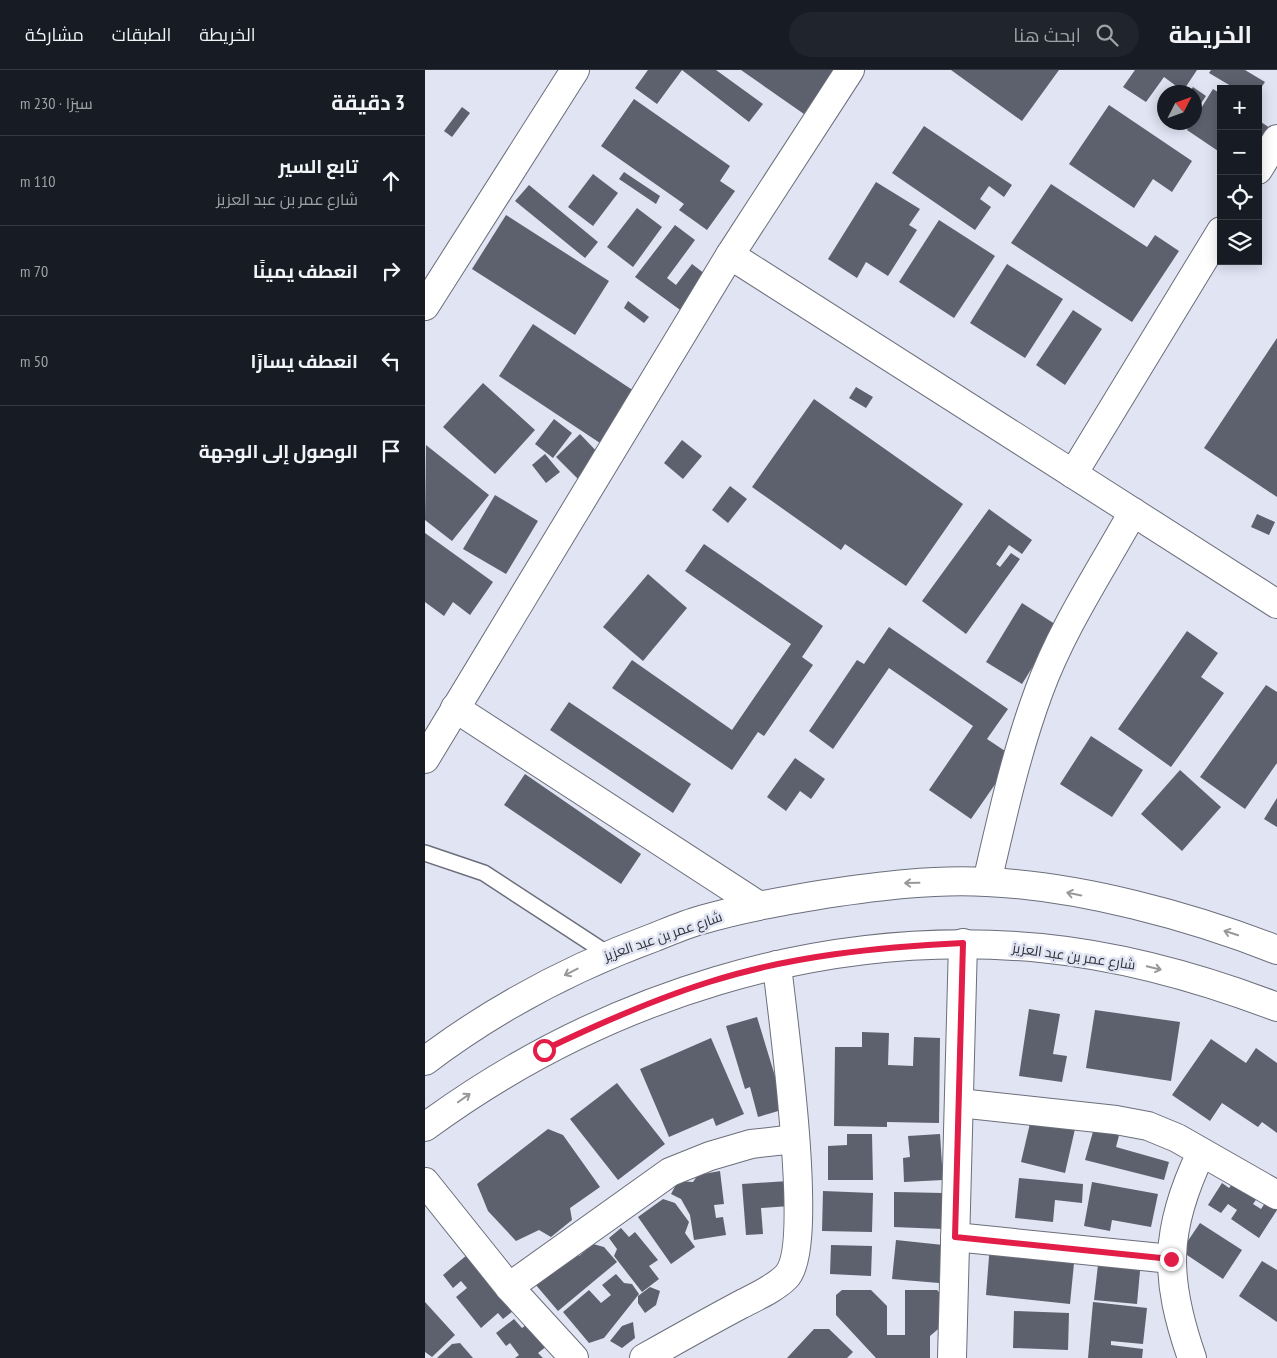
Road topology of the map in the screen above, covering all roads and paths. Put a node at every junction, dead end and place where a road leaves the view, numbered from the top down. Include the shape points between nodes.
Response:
1 (575, 70) edge
2 (850, 70) edge
3 (1277, 139) edge
4 (1262, 163) edge
5 (1217, 238) edge
6 (731, 255) junction
7 (425, 306) edge
8 (1073, 474) junction
9 (1133, 512) junction
10 (1277, 604) edge
11 (455, 708) junction
12 (425, 759) edge
13 (425, 853) edge
14 (987, 882) junction
15 (758, 905) junction
16 (963, 943) junction
17 (1277, 950) edge
18 (608, 954) junction
19 (777, 965) junction
20 (1277, 1007) edge
21 (425, 1061) edge
22 (959, 1103) junction
23 (425, 1127) edge
24 (795, 1139) junction
25 (1201, 1153) junction
26 (425, 1182) edge
27 (1277, 1195) edge
28 (955, 1237) junction
29 (1171, 1259) junction
30 (509, 1287) junction
31 (948, 1352) edge
32 (574, 1358) edge
33 (643, 1358) edge
34 (1192, 1358) edge

1 - 7 street
2 - 6 street
3 - 4 street
5 - 8 street
6 - 8 street
6 - 11 street
8 - 9 street
9 - 10 street
9 - 14 street via 1069,627 1040,689 1014,766
11 - 12 street
11 - 15 street
13 - 18 lane via 484,873
14 -> 15 street, شارع عمر بن عبد العزيز via 890,884
17 -> 14 street, شارع عمر بن عبد العزيز via 1189,920 1123,903
15 - 18 street, شارع عمر بن عبد العزيز via 699,920
16 - 19 street, شارع عمر بن عبد العزيز via 886,947
16 -> 20 street, شارع عمر بن عبد العزيز via 1041,948 1107,957 1171,972
16 - 22 street
18 -> 21 street, شارع عمر بن عبد العزيز via 521,998
23 -> 19 street, شارع عمر بن عبد العزيز via 467,1096 544,1050 625,1012 710,982
19 - 24 street
22 - 25 street via 1148,1126
22 - 28 street
24 - 30 street via 751,1144 670,1172
24 - 33 street via 799,1217 797,1243 787,1276
25 - 27 street
25 - 29 street via 1186,1184 1175,1221
26 - 30 street
28 - 29 street
28 - 31 street
29 - 34 street via 1172,1289 1178,1318
30 - 32 street

